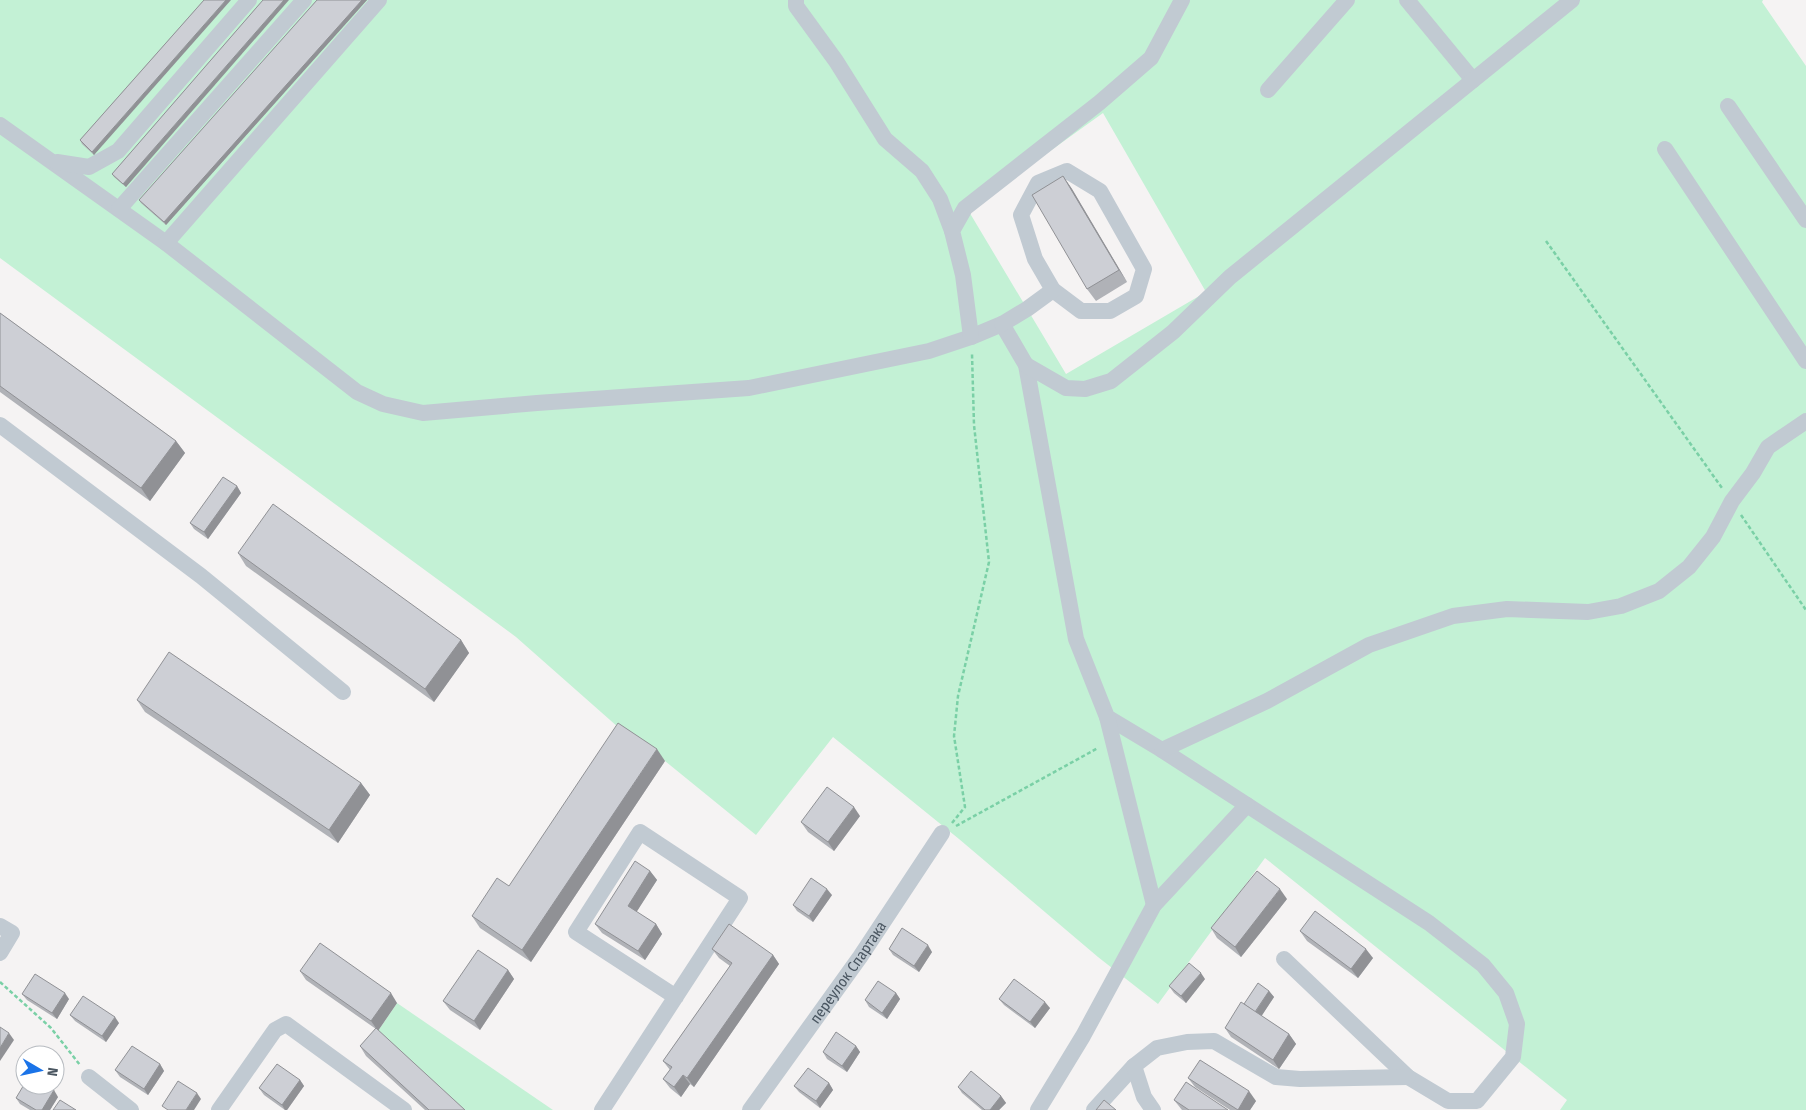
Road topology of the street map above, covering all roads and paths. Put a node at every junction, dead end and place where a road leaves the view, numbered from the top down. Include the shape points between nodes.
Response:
1 (249, 0) edge
2 (304, 0) edge
3 (379, 0) edge
4 (796, 0) edge
5 (1182, 0) edge
6 (1347, 0) edge
7 (1407, 0) edge
8 (1572, 0) edge
9 (1473, 80) junction
10 (1268, 90) dead end
11 (1728, 106) dead end
12 (0, 125) edge
13 (1665, 148) dead end
14 (53, 162) junction
15 (119, 210) junction
16 (1806, 220) edge
17 (952, 231) junction
18 (1546, 241) dead end
19 (166, 243) junction
20 (1053, 290) junction
21 (1002, 324) junction
22 (972, 337) junction
23 (1806, 361) edge
24 (1026, 365) junction
25 (1806, 421) edge
26 (0, 425) edge
27 (1732, 501) junction
28 (1806, 610) edge
29 (342, 692) dead end
30 (1107, 717) junction
31 (1113, 740) junction
32 (1162, 750) junction
33 (1247, 805) junction
34 (942, 833) junction
35 (1154, 905) junction
36 (6, 930) edge
37 (0, 953) edge
38 (1284, 959) dead end
39 (0, 982) edge
40 (676, 997) junction
41 (1134, 1066) junction
42 (88, 1077) joint
43 (1408, 1077) junction
44 (1474, 1106) edge
45 (131, 1110) edge
46 (219, 1110) edge
47 (404, 1110) edge
48 (602, 1110) edge
49 (750, 1110) edge
50 (1038, 1110) edge
51 (1094, 1110) edge
52 (1153, 1110) edge

1 - 14 street via 118,151 88,167
2 - 15 street
3 - 19 street
4 - 17 street via 796,6 836,61 885,139 922,171 940,199
5 - 17 street via 1150,58 1099,104 965,208
6 - 10 street
7 - 9 street
8 - 9 street
9 - 24 street via 1230,277 1173,332 1112,382 1085,389 1066,388
11 - 16 street
12 - 14 street
13 - 23 street
14 - 15 street
15 - 19 street
17 - 22 street via 963,275
18 - 27 path
19 - 22 street via 357,392 383,404 423,413 748,388 929,351
20 - 20 street via 1035,259 1021,216 1038,183 1067,171 1100,191 1144,270 1136,296 1110,311 1081,311
20 - 21 street
21 - 22 street
21 - 24 street
22 - 34 path via 974,425 989,562 958,696 954,736 965,807
24 - 30 street via 1076,639
25 - 27 street via 1768,446
26 - 29 street via 201,576
27 - 28 path
27 - 32 street via 1713,537 1689,567 1659,591 1621,606 1588,612 1507,609 1453,616 1368,645 1267,701
30 - 31 street
30 - 32 street
31 - 34 path
31 - 35 street
32 - 33 street
33 - 35 street
33 - 44 street via 1429,923 1483,965 1506,994 1517,1024 1513,1057
34 - 49 street, переулок Спартака via 860,958
35 - 50 street via 1083,1036
36 - 37 street
38 - 43 street
39 - 42 path via 51,1028
40 - 40 street via 576,932 640,832 740,898
40 - 48 street
41 - 43 street via 1157,1048 1214,1041 1276,1077
41 - 51 street
41 - 52 street via 1144,1097
42 - 45 street
43 - 44 street via 1448,1101
46 - 47 street via 275,1030 286,1024

